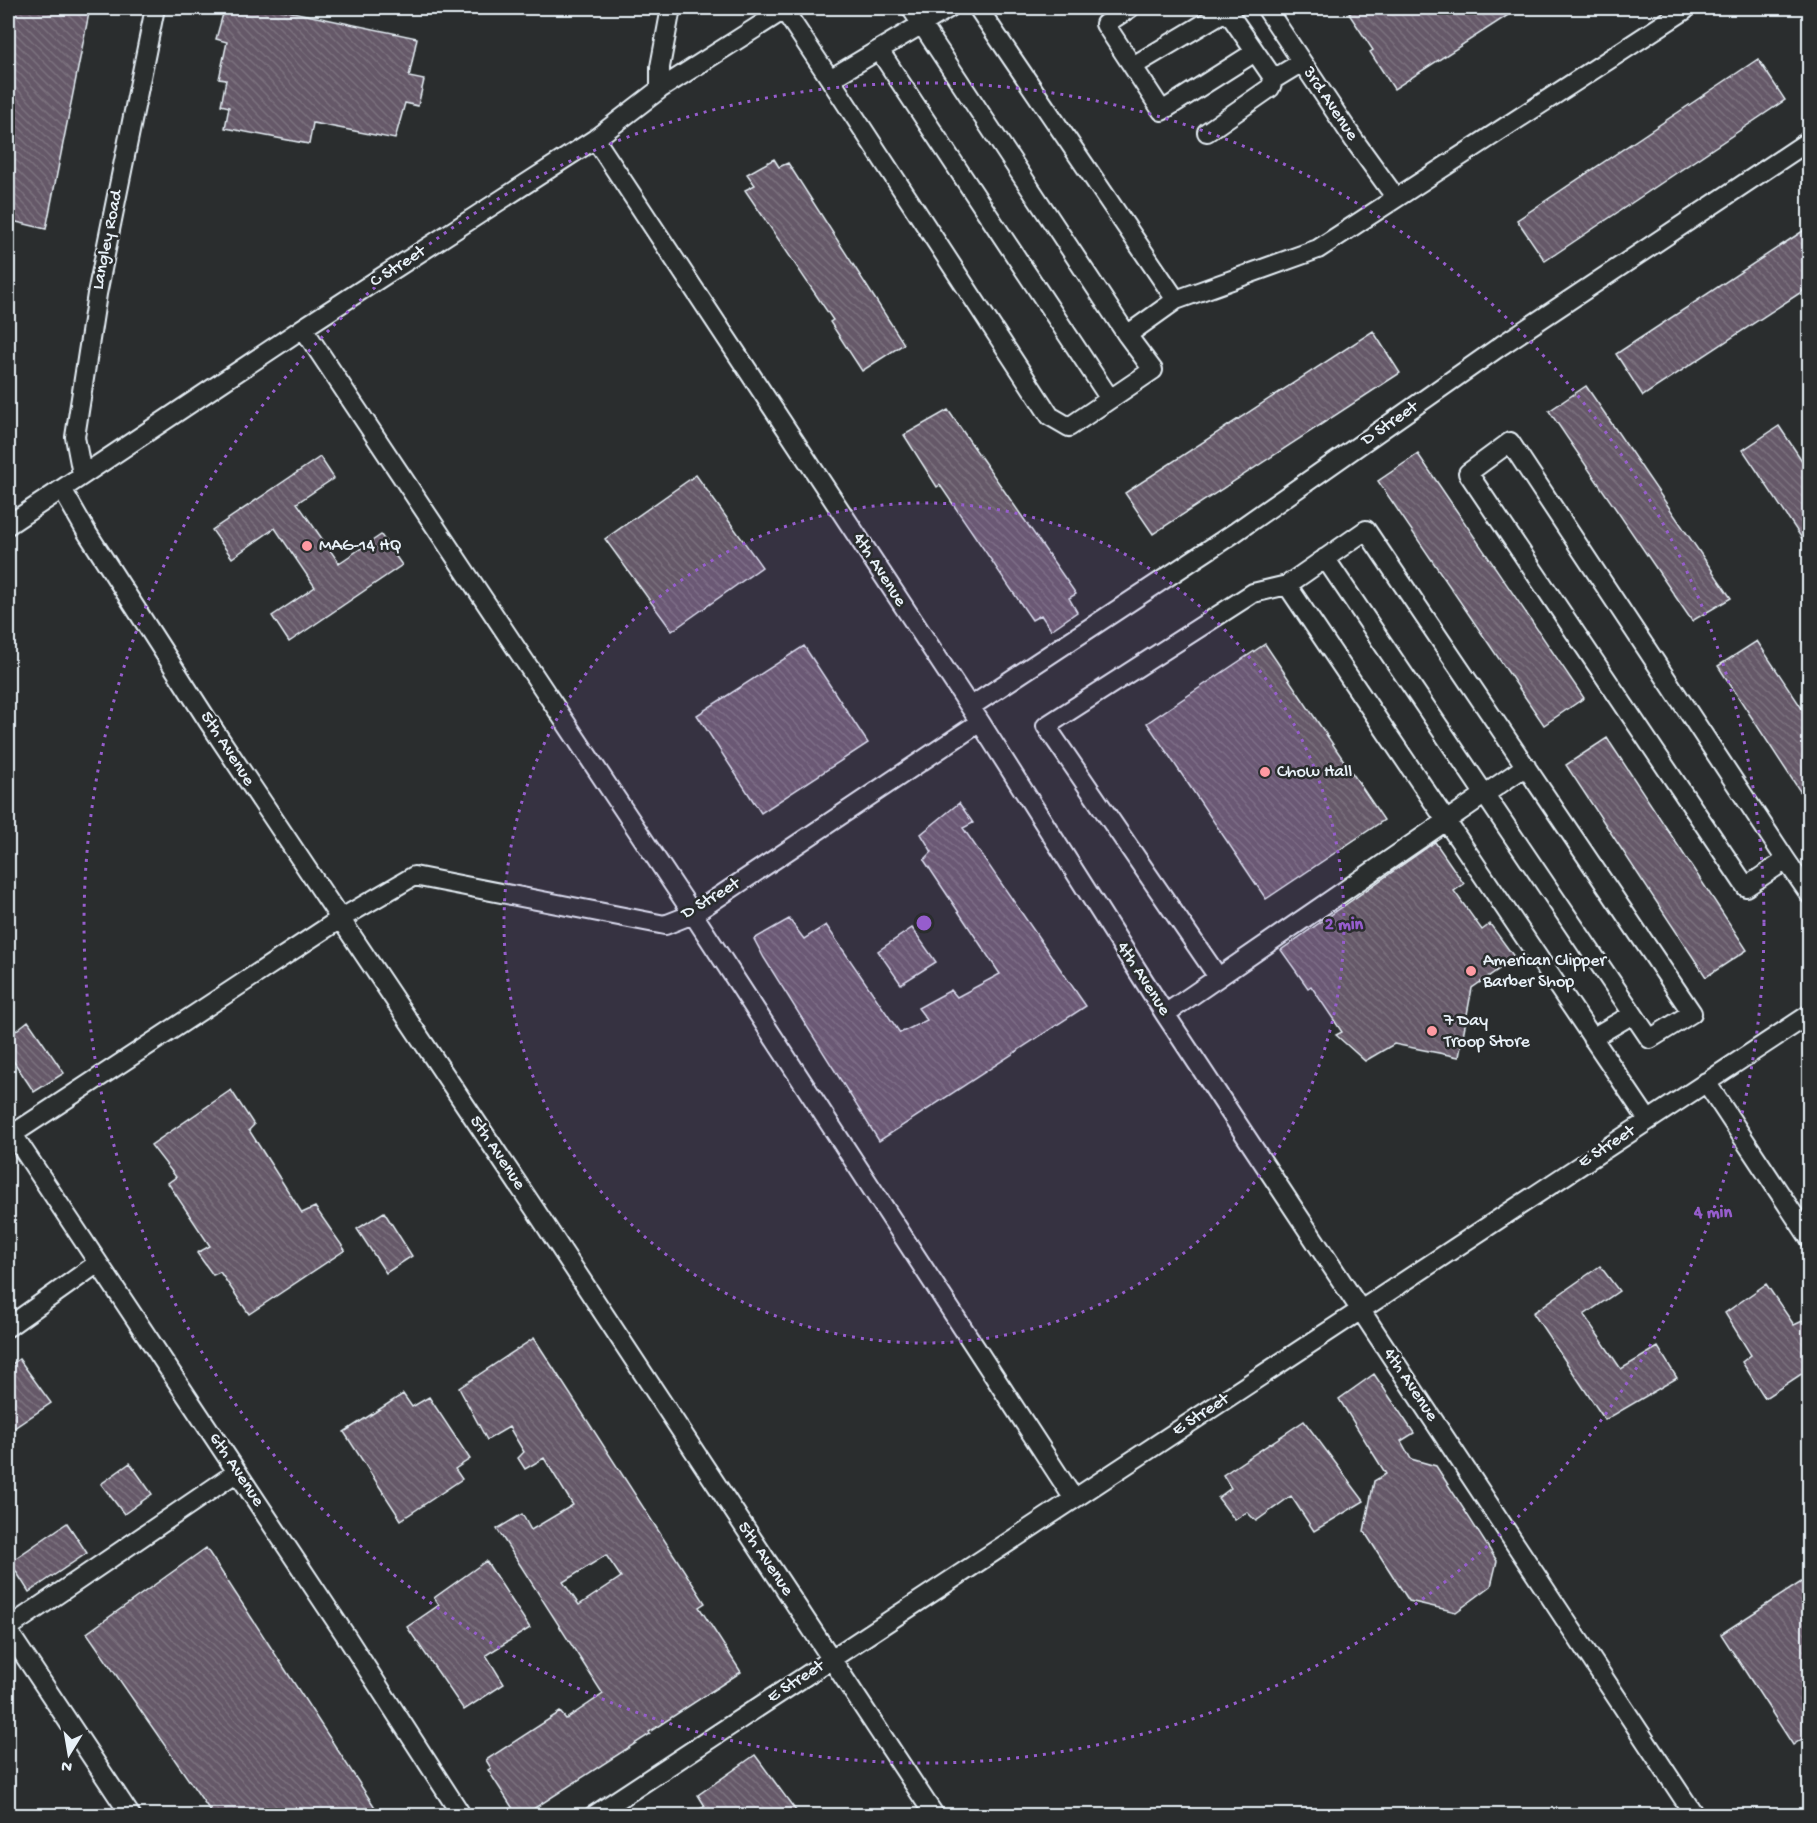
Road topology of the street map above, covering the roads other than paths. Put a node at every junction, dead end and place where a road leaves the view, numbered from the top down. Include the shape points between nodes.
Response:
1 (155, 8) edge
2 (671, 8) edge
3 (911, 8) edge
4 (949, 8) edge
5 (978, 8) edge
6 (1130, 8) edge
7 (1266, 8) edge
8 (1683, 8) edge
9 (786, 9) edge
10 (1226, 9) edge
11 (921, 24) junction
12 (879, 50) junction
13 (1255, 52) junction
14 (1302, 62) junction
15 (1133, 66) junction
16 (830, 79) junction
17 (1274, 79) junction
18 (660, 89) junction
19 (1207, 132) dead end
20 (595, 139) junction
21 (1809, 140) edge
22 (1396, 198) junction
23 (1176, 300) junction
24 (303, 328) junction
25 (1128, 335) junction
26 (1110, 399) junction
27 (82, 474) junction
28 (62, 489) junction
29 (8, 525) edge
30 (1325, 558) junction
31 (1287, 585) junction
32 (970, 707) junction
33 (980, 723) junction
34 (1526, 766) junction
35 (1484, 795) junction
36 (1446, 821) junction
37 (1786, 860) junction
38 (1809, 895) edge
39 (693, 914) junction
40 (340, 919) junction
41 (1218, 977) junction
42 (1164, 1014) junction
43 (1633, 1014) junction
44 (1809, 1014) edge
45 (1592, 1038) junction
46 (1706, 1082) junction
47 (1648, 1120) junction
48 (10, 1130) edge
49 (1809, 1239) edge
50 (98, 1263) junction
51 (1360, 1310) junction
52 (8, 1327) edge
53 (237, 1472) junction
54 (1074, 1498) junction
55 (8, 1629) edge
56 (832, 1658) junction
57 (131, 1815) edge
58 (462, 1815) edge
59 (593, 1815) edge
60 (935, 1815) edge
61 (1695, 1815) edge

1 - 27 street, Langley Road via 97,294 75,437
2 - 18 street
3 - 11 street
4 - 11 street
5 - 23 street
6 - 15 street via 1105,24
7 - 14 street, 3rd Avenue
8 - 22 street
9 - 16 street
9 - 18 street, C Street
10 - 13 street
10 - 15 street
11 - 12 street
11 - 25 street
12 - 16 street
12 - 26 street
13 - 15 street via 1162,111
13 - 17 street
14 - 17 street
14 - 22 street, 3rd Avenue
16 - 26 street via 1050,416 1069,427
17 - 19 street via 1270,88
18 - 20 street, C Street
20 - 24 street, C Street
20 - 32 street, 4th Avenue
21 - 32 street, D Street via 1502,345 1234,533
22 - 23 street via 1318,249
23 - 25 street
24 - 27 street, C Street
24 - 39 street
25 - 26 street via 1153,370
27 - 28 street, C Street
28 - 29 street, C Street
28 - 40 street, 5th Avenue via 208,721
30 - 31 street
30 - 34 street via 1366,530
30 - 35 street
31 - 36 street
31 - 41 street via 1253,593 1046,726
32 - 33 street, 4th Avenue
33 - 39 street, D Street
33 - 42 street, 4th Avenue
34 - 35 street
34 - 43 street via 1692,1012 1650,1039
35 - 36 street
35 - 43 street
36 - 41 street
36 - 45 street
37 - 37 street via 1510,442 1468,473 1746,887
37 - 38 street
39 - 40 street, D Street via 665,925 414,876
39 - 54 street
40 - 48 street, D Street
40 - 56 street, 5th Avenue
41 - 42 street
42 - 51 street, 4th Avenue
43 - 45 street
44 - 46 street, E Street
45 - 47 street
46 - 47 street, E Street
46 - 49 street
47 - 51 street, E Street
48 - 50 street, 6th Avenue
50 - 52 street
50 - 53 street, 6th Avenue
51 - 54 street, E Street
51 - 61 street, 4th Avenue
53 - 55 street
53 - 58 street, 6th Avenue
54 - 56 street, E Street
55 - 57 street
56 - 59 street, E Street
56 - 60 street, 5th Avenue

